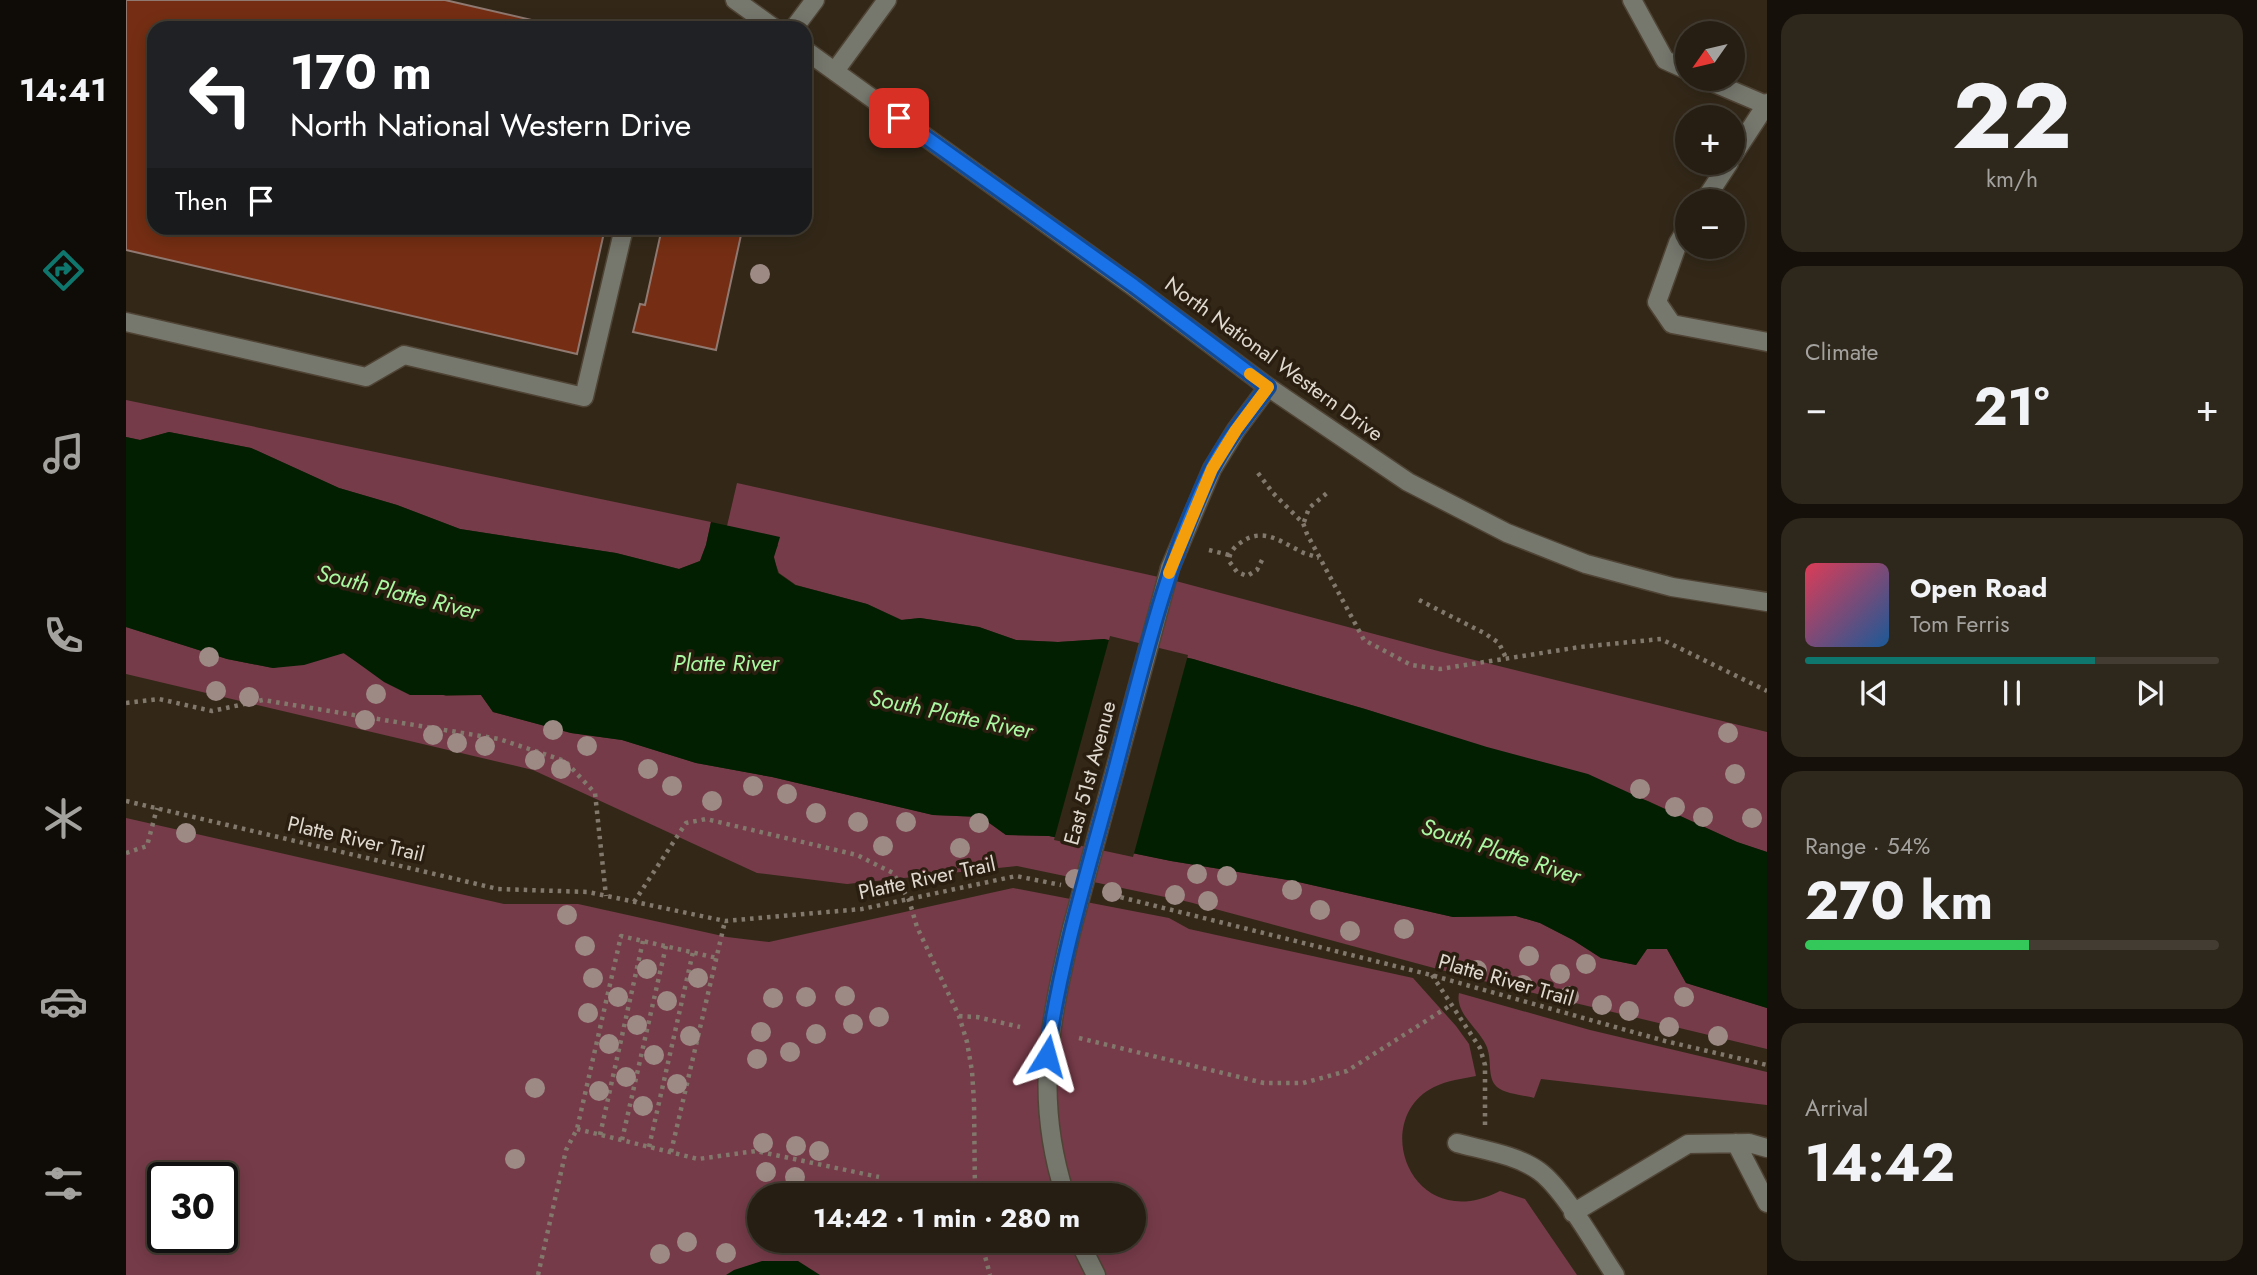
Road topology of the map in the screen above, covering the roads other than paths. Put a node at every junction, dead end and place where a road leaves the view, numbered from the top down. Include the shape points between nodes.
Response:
1 (735, 0) edge
2 (815, 0) edge
3 (887, 0) edge
4 (1632, 0) edge
5 (764, 21) edge
6 (799, 21) edge
7 (812, 55) edge
8 (1675, 65) edge
9 (835, 71) junction
10 (1734, 91) edge
11 (1766, 104) edge
12 (1745, 137) edge
13 (622, 235) edge
14 (1675, 251) edge
15 (126, 322) edge
16 (1767, 342) edge
17 (1268, 387) junction
18 (1767, 601) edge
19 (1458, 1143) dead end
20 (1736, 1143) junction
21 (1767, 1148) edge
22 (1062, 1183) edge
23 (1767, 1203) edge
24 (1573, 1213) junction
25 (1085, 1253) edge
26 (1096, 1275) edge
27 (1615, 1275) edge

1 - 5 street
2 - 6 street
3 - 9 street
4 - 8 street via 1665,60
7 - 9 street, North National Western Drive
9 - 17 street, North National Western Drive
10 - 11 street
11 - 12 street
13 - 15 street via 584,397 404,355 366,376
14 - 16 street via 1657,302 1672,324
17 - 18 street, North National Western Drive via 1408,482 1507,533 1586,564 1672,587
17 - 22 street, East 51st Avenue, bridge via 1212,469 1170,568 1072,928 1047,1056 1052,1148
19 - 24 street via 1540,1172
20 - 21 street
20 - 23 street
20 - 24 street via 1688,1144
24 - 27 street
25 - 26 street

